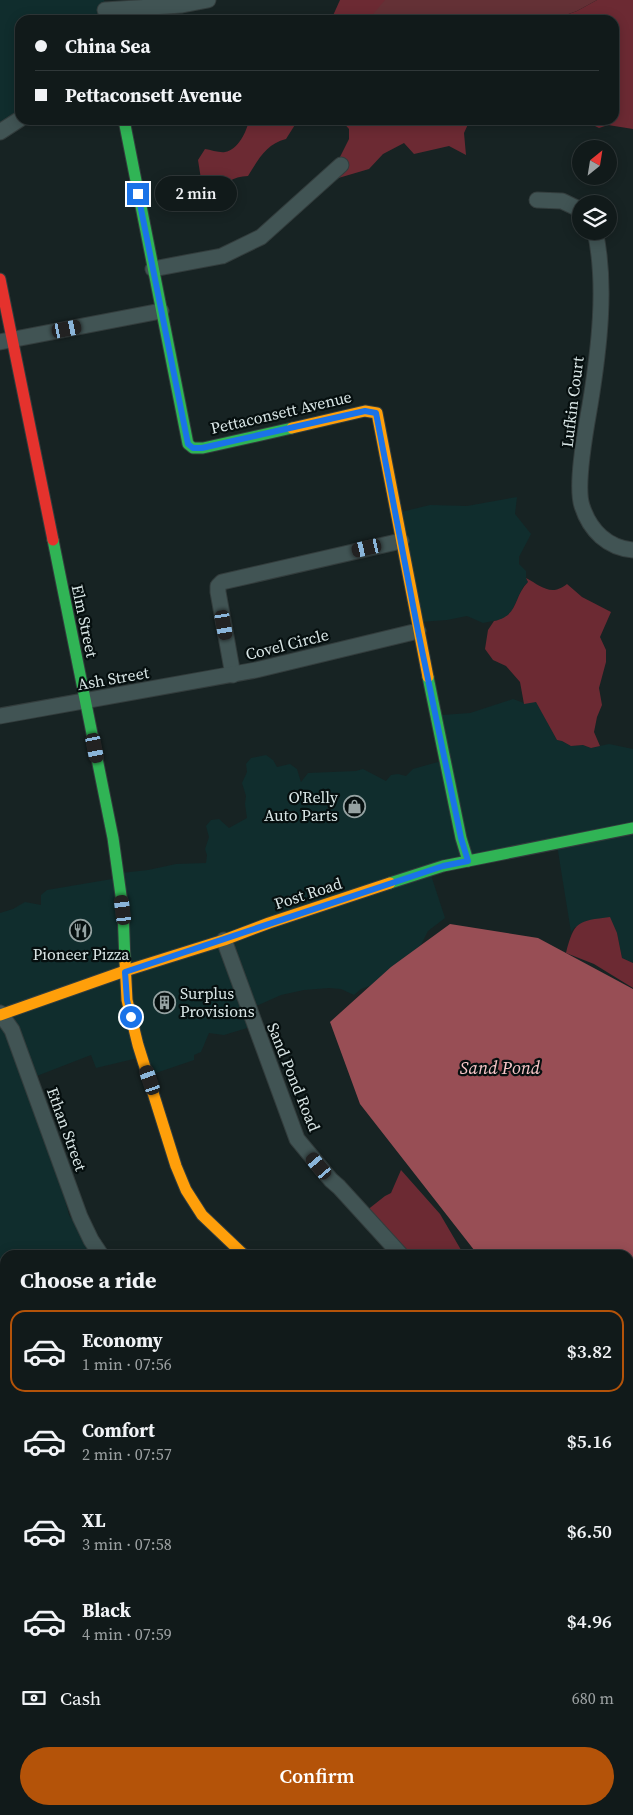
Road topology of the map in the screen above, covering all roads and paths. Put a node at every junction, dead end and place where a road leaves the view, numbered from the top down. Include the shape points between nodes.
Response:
1 (208, 0) edge
2 (105, 10) edge
3 (15, 122) edge
4 (125, 125) edge
5 (0, 132) edge
6 (341, 165) dead end
7 (537, 200) dead end
8 (572, 206) edge
9 (597, 240) edge
10 (152, 269) junction
11 (0, 279) edge
12 (161, 311) junction
13 (6, 341) edge
14 (401, 541) junction
15 (633, 550) edge
16 (418, 631) junction
17 (232, 675) junction
18 (85, 700) junction
19 (0, 716) edge
20 (633, 828) edge
21 (468, 861) junction
22 (224, 940) junction
23 (125, 972) junction
24 (0, 1014) edge
25 (98, 1250) edge
26 (239, 1250) edge
27 (396, 1250) edge

1 - 2 street
3 - 5 street
4 - 10 street, Pettaconsett Avenue
6 - 10 street via 261,237 222,256
7 - 8 street via 562,201
9 - 15 street, Lufkin Court via 602,295 583,454 581,499 587,517 600,536 621,548
10 - 12 street, Pettaconsett Avenue
11 - 13 street, Elm Street
12 - 13 street
12 - 14 street, Pettaconsett Avenue via 188,444 202,448 365,411 376,413
13 - 18 street, Elm Street
14 - 16 street, Pettaconsett Avenue
14 - 17 street, Covel Circle via 222,582 218,592
16 - 17 street, Covel Circle
16 - 21 street, Pettaconsett Avenue
17 - 18 street, Ash Street
18 - 19 street, Ash Street
18 - 23 street, Elm Street via 120,884
20 - 21 street, Post Road
21 - 22 street, Post Road via 443,866 269,922
22 - 23 street, Post Road
22 - 27 street, Sand Pond Road via 297,1139
23 - 24 street, Post Road
23 - 26 street, Elm Street via 127,1000 138,1045 176,1166 202,1215
24 - 25 street, Ethan Street via 12,1030 80,1217

